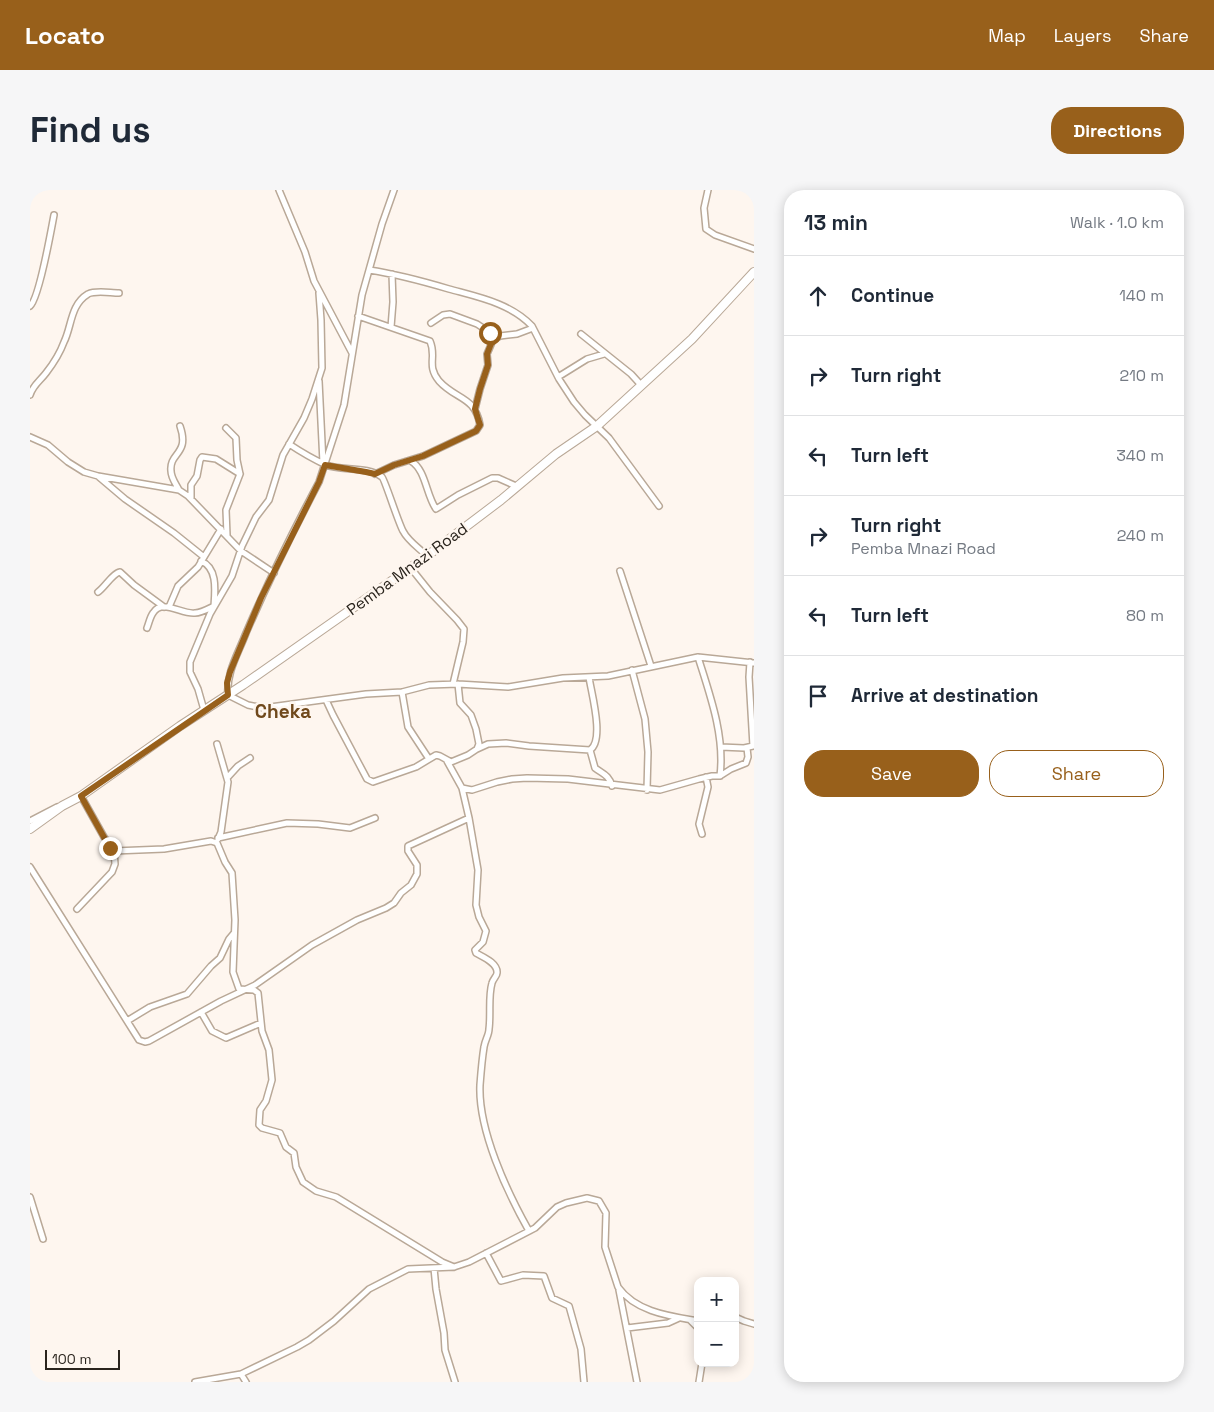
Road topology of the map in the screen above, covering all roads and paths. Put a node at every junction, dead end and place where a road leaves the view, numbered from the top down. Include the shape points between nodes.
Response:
1 (279, 190) edge
2 (394, 190) edge
3 (708, 190) edge
4 (54, 215) dead end
5 (754, 249) edge
6 (369, 270) junction
7 (754, 272) edge
8 (392, 274) junction
9 (119, 293) dead end
10 (319, 293) junction
11 (30, 306) edge
12 (358, 316) junction
13 (431, 323) dead end
14 (391, 327) junction
15 (533, 328) junction
16 (581, 334) dead end
17 (497, 337) junction
18 (352, 354) junction
19 (604, 354) junction
20 (319, 376) junction
21 (558, 377) junction
22 (641, 385) junction
23 (30, 395) edge
24 (475, 409) junction
25 (180, 426) dead end
26 (597, 426) junction
27 (226, 428) dead end
28 (30, 437) edge
29 (289, 444) junction
30 (410, 461) junction
31 (324, 464) junction
32 (240, 474) junction
33 (375, 474) junction
34 (98, 476) junction
35 (516, 486) junction
36 (179, 490) junction
37 (191, 499) junction
38 (659, 506) dead end
39 (221, 529) junction
40 (227, 536) junction
41 (241, 550) junction
42 (427, 556) junction
43 (202, 559) junction
44 (410, 567) junction
45 (620, 571) dead end
46 (274, 572) junction
47 (98, 592) dead end
48 (214, 606) junction
49 (166, 607) junction
50 (147, 628) dead end
51 (698, 657) junction
52 (752, 663) edge
53 (651, 666) junction
54 (632, 670) junction
55 (589, 676) junction
56 (455, 684) junction
57 (402, 692) junction
58 (228, 695) junction
59 (326, 700) junction
60 (204, 710) junction
61 (217, 744) dead end
62 (721, 747) junction
63 (478, 748) junction
64 (747, 748) junction
65 (590, 750) junction
66 (250, 758) dead end
67 (429, 759) junction
68 (447, 760) junction
69 (720, 776) junction
70 (706, 777) junction
71 (227, 778) junction
72 (612, 786) junction
73 (462, 788) junction
74 (647, 790) junction
75 (81, 796) junction
76 (62, 806) junction
77 (375, 818) dead end
78 (470, 818) junction
79 (30, 821) edge
80 (30, 829) edge
81 (702, 834) dead end
82 (216, 840) junction
83 (114, 851) junction
84 (30, 867) edge
85 (77, 908) dead end
86 (235, 933) junction
87 (245, 990) junction
88 (201, 1012) junction
89 (127, 1021) junction
90 (261, 1023) junction
91 (30, 1198) edge
92 (529, 1232) junction
93 (43, 1239) dead end
94 (486, 1254) junction
95 (454, 1267) junction
96 (434, 1268) junction
97 (618, 1287) junction
98 (680, 1318) junction
99 (739, 1318) edge
100 (690, 1319) junction
101 (694, 1320) edge
102 (694, 1324) edge
103 (754, 1324) edge
104 (627, 1328) junction
105 (701, 1367) edge
106 (241, 1374) junction
107 (195, 1382) edge
108 (246, 1382) edge
109 (456, 1382) edge
110 (584, 1382) edge
111 (637, 1382) edge
112 (699, 1382) edge

1 - 10 street
2 - 6 street
3 - 5 street via 704,208 706,229
4 - 11 street via 41,277
6 - 8 street
6 - 12 street
7 - 22 main road, Pemba Mnazi Road via 692,339
8 - 14 street
8 - 15 street via 477,295 526,319
9 - 23 street via 92,292 80,301 73,312 60,352
10 - 18 street
10 - 20 street via 322,360
12 - 14 street
12 - 18 street
13 - 17 street via 450,314 477,324
14 - 24 street via 430,341 433,352 431,367 436,376
15 - 17 street
15 - 21 street
16 - 19 street
17 - 24 street via 487,354 488,365
18 - 31 street via 344,405
19 - 21 street via 587,359
19 - 22 street
20 - 29 street via 308,410
20 - 31 street
21 - 26 street via 574,402
22 - 26 main road, Pemba Mnazi Road
24 - 30 street via 480,425 476,431
25 - 36 street via 183,443 170,468
26 - 35 main road, Pemba Mnazi Road
26 - 38 street
27 - 32 street via 236,438
28 - 34 street via 48,445 84,472
29 - 31 street
29 - 41 street via 269,500 256,517
30 - 33 street
30 - 35 street via 419,470 436,509 492,478
31 - 33 street
31 - 46 street via 319,482
32 - 37 street via 216,459 202,457 191,485
32 - 40 street via 226,510
33 - 42 street via 384,479 390,502 404,532
34 - 36 street
34 - 43 street via 174,533
35 - 42 main road, Pemba Mnazi Road
36 - 37 street
37 - 39 street
39 - 40 street
39 - 43 street
40 - 41 street
41 - 46 street
41 - 48 street via 232,576
42 - 44 main road, Pemba Mnazi Road
43 - 48 street via 212,570
43 - 49 street via 178,586
44 - 56 street via 464,629
44 - 58 main road, Pemba Mnazi Road
45 - 53 street
46 - 58 street via 230,672
47 - 49 street via 120,572
48 - 49 street via 196,613
48 - 60 street via 189,667
49 - 50 street via 152,613
51 - 52 street
51 - 53 street
51 - 62 street
52 - 64 street via 749,676 753,743
53 - 54 street
54 - 55 street via 608,676
54 - 74 street via 645,719
55 - 56 street via 508,687
55 - 65 street via 597,720 595,742
56 - 57 street via 423,686
56 - 63 street via 460,703 471,715
57 - 59 street
57 - 67 street via 408,727
58 - 59 street via 263,708
58 - 60 main road, Pemba Mnazi Road
59 - 67 street via 370,781 416,767
60 - 75 main road, Pemba Mnazi Road
61 - 71 street
62 - 64 street
62 - 69 street
63 - 65 street via 506,742
63 - 68 street via 455,761
64 - 69 street via 746,763
65 - 72 street via 595,768 606,774
66 - 71 street
67 - 68 street via 436,755
68 - 73 street
69 - 70 street
70 - 74 street via 662,790
70 - 81 street via 708,787 700,824
71 - 82 street via 221,832
72 - 73 street via 568,779 527,778 472,790
72 - 74 street
73 - 78 street
75 - 76 main road, Pemba Mnazi Road
75 - 83 street
76 - 79 street
76 - 80 main road, Pemba Mnazi Road
77 - 82 street via 350,828 287,823
78 - 87 street via 408,846 418,874 394,903 312,945
78 - 92 street via 478,870 476,905 486,931 483,942 475,950 497,970 492,983 489,1032 483,1049 480,1086 483,1121 495,1158
82 - 83 street via 164,849
82 - 86 street via 232,873
83 - 85 street via 112,872
84 - 89 street
86 - 87 street via 233,972 238,988
86 - 89 street via 220,958 187,994 150,1007
87 - 88 street
87 - 90 street via 258,993
88 - 89 street via 144,1042 139,1040
88 - 90 street via 212,1031 226,1038
90 - 95 street via 269,1050 272,1080 260,1110 259,1125 282,1135 286,1147 294,1154 302,1181 336,1197
91 - 93 street
92 - 94 street
92 - 97 street via 566,1203 587,1198 599,1201 606,1212 606,1247
94 - 95 street
94 - 110 street via 501,1281 524,1275 542,1275 552,1298 569,1306 581,1348
95 - 96 street
96 - 106 street via 408,1269 381,1282 309,1340
96 - 109 street via 445,1350
97 - 98 street via 626,1296 651,1311
97 - 104 street
98 - 100 street
98 - 104 street via 668,1323
99 - 103 street
100 - 101 street
100 - 102 street
104 - 111 street
105 - 112 street
106 - 107 street
106 - 108 street

